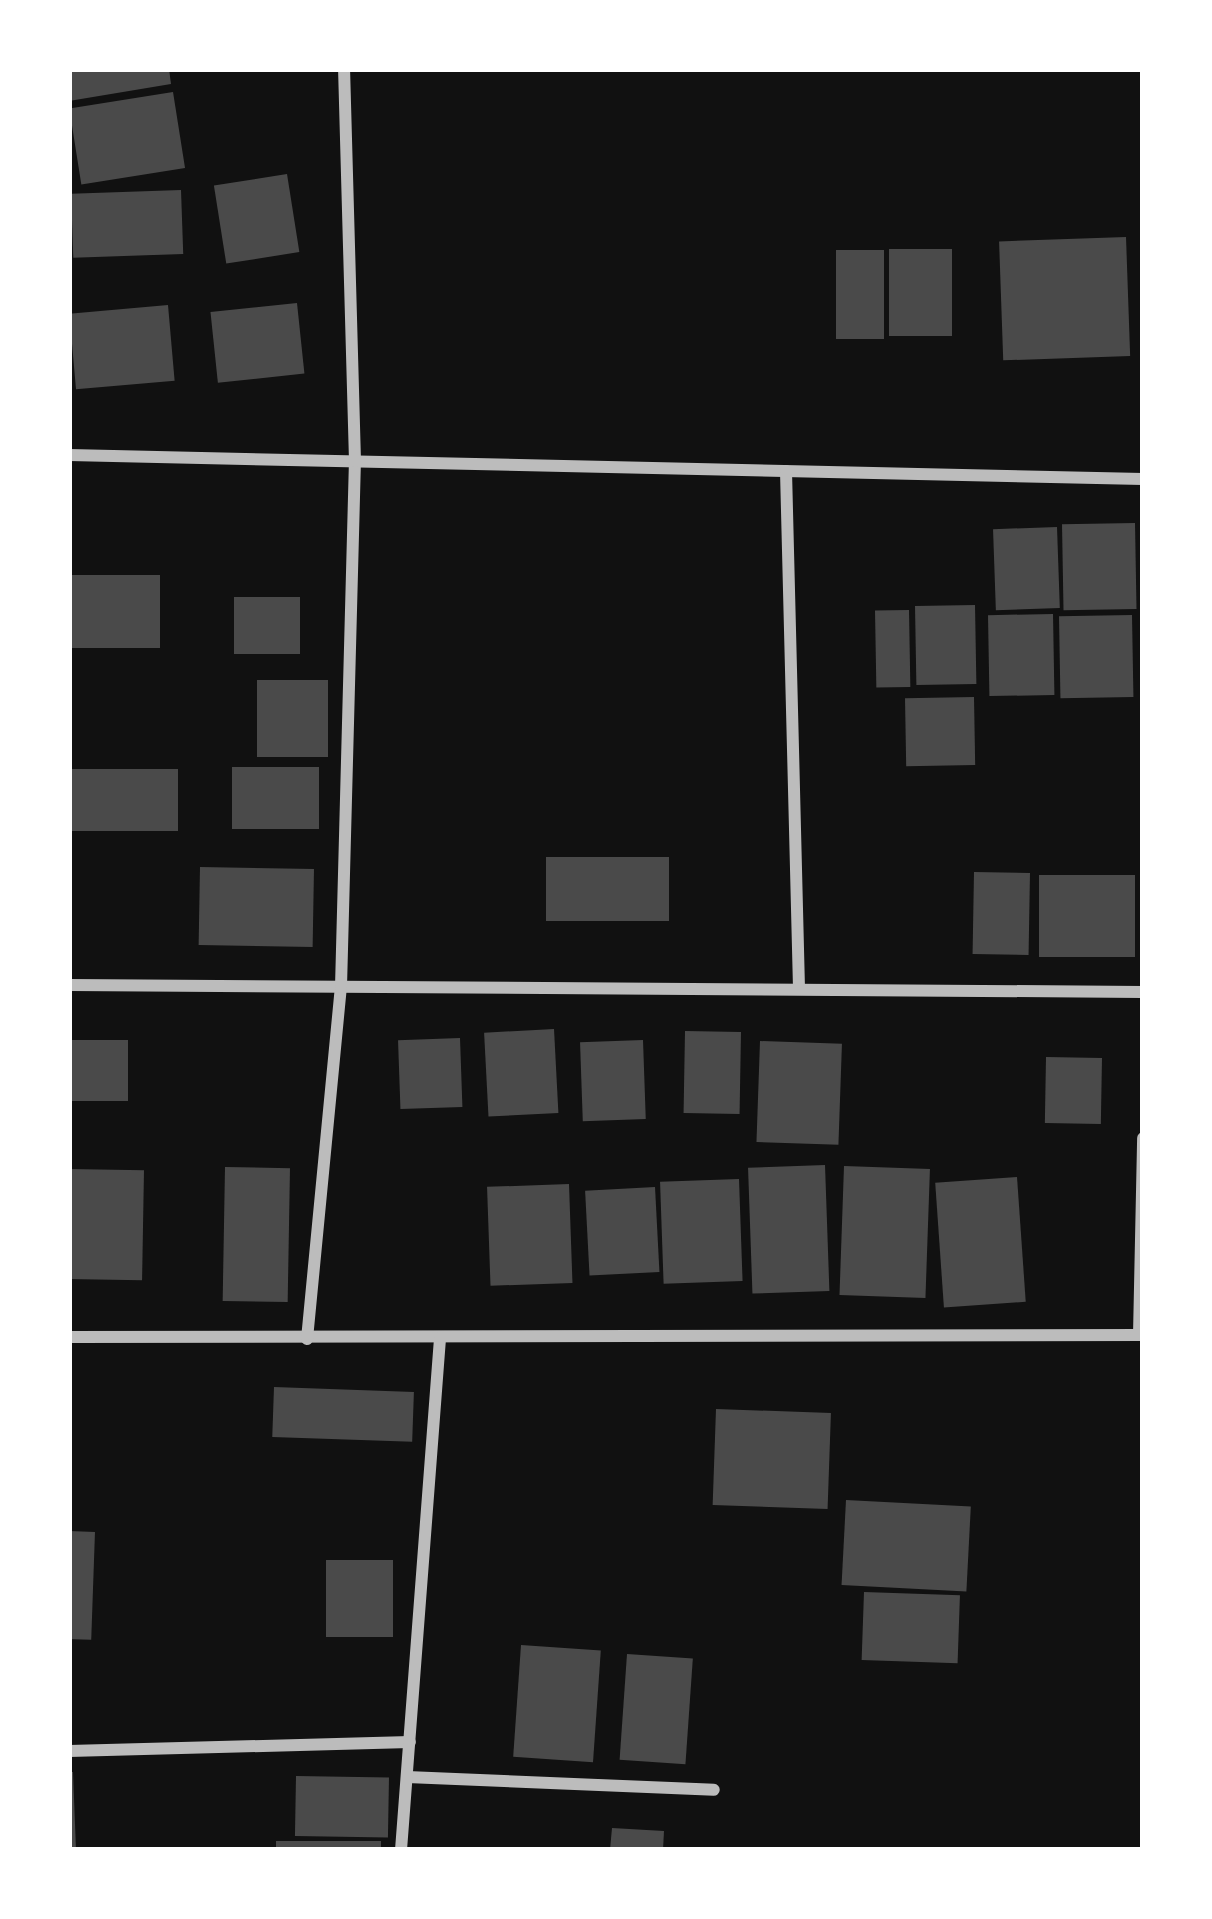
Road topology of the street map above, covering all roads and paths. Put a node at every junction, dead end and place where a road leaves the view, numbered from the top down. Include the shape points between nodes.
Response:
1 (344, 69) edge
2 (69, 455) edge
3 (355, 461) junction
4 (786, 471) junction
5 (1143, 479) edge
6 (69, 985) edge
7 (341, 987) junction
8 (799, 989) junction
9 (1143, 992) edge
10 (1143, 1138) edge
11 (1141, 1335) edge
12 (69, 1337) edge
13 (440, 1338) junction
14 (307, 1339) junction
15 (410, 1742) junction
16 (69, 1751) edge
17 (407, 1777) junction
18 (714, 1790) dead end
19 (401, 1850) edge

1 - 3 street
2 - 3 street
3 - 4 street
3 - 7 street
4 - 5 street
4 - 8 street
6 - 7 street
7 - 8 street
7 - 14 street
8 - 9 street
10 - 11 street
11 - 13 street
12 - 14 street
13 - 14 street
13 - 15 street
15 - 16 street
15 - 17 street
17 - 18 street
17 - 19 street

